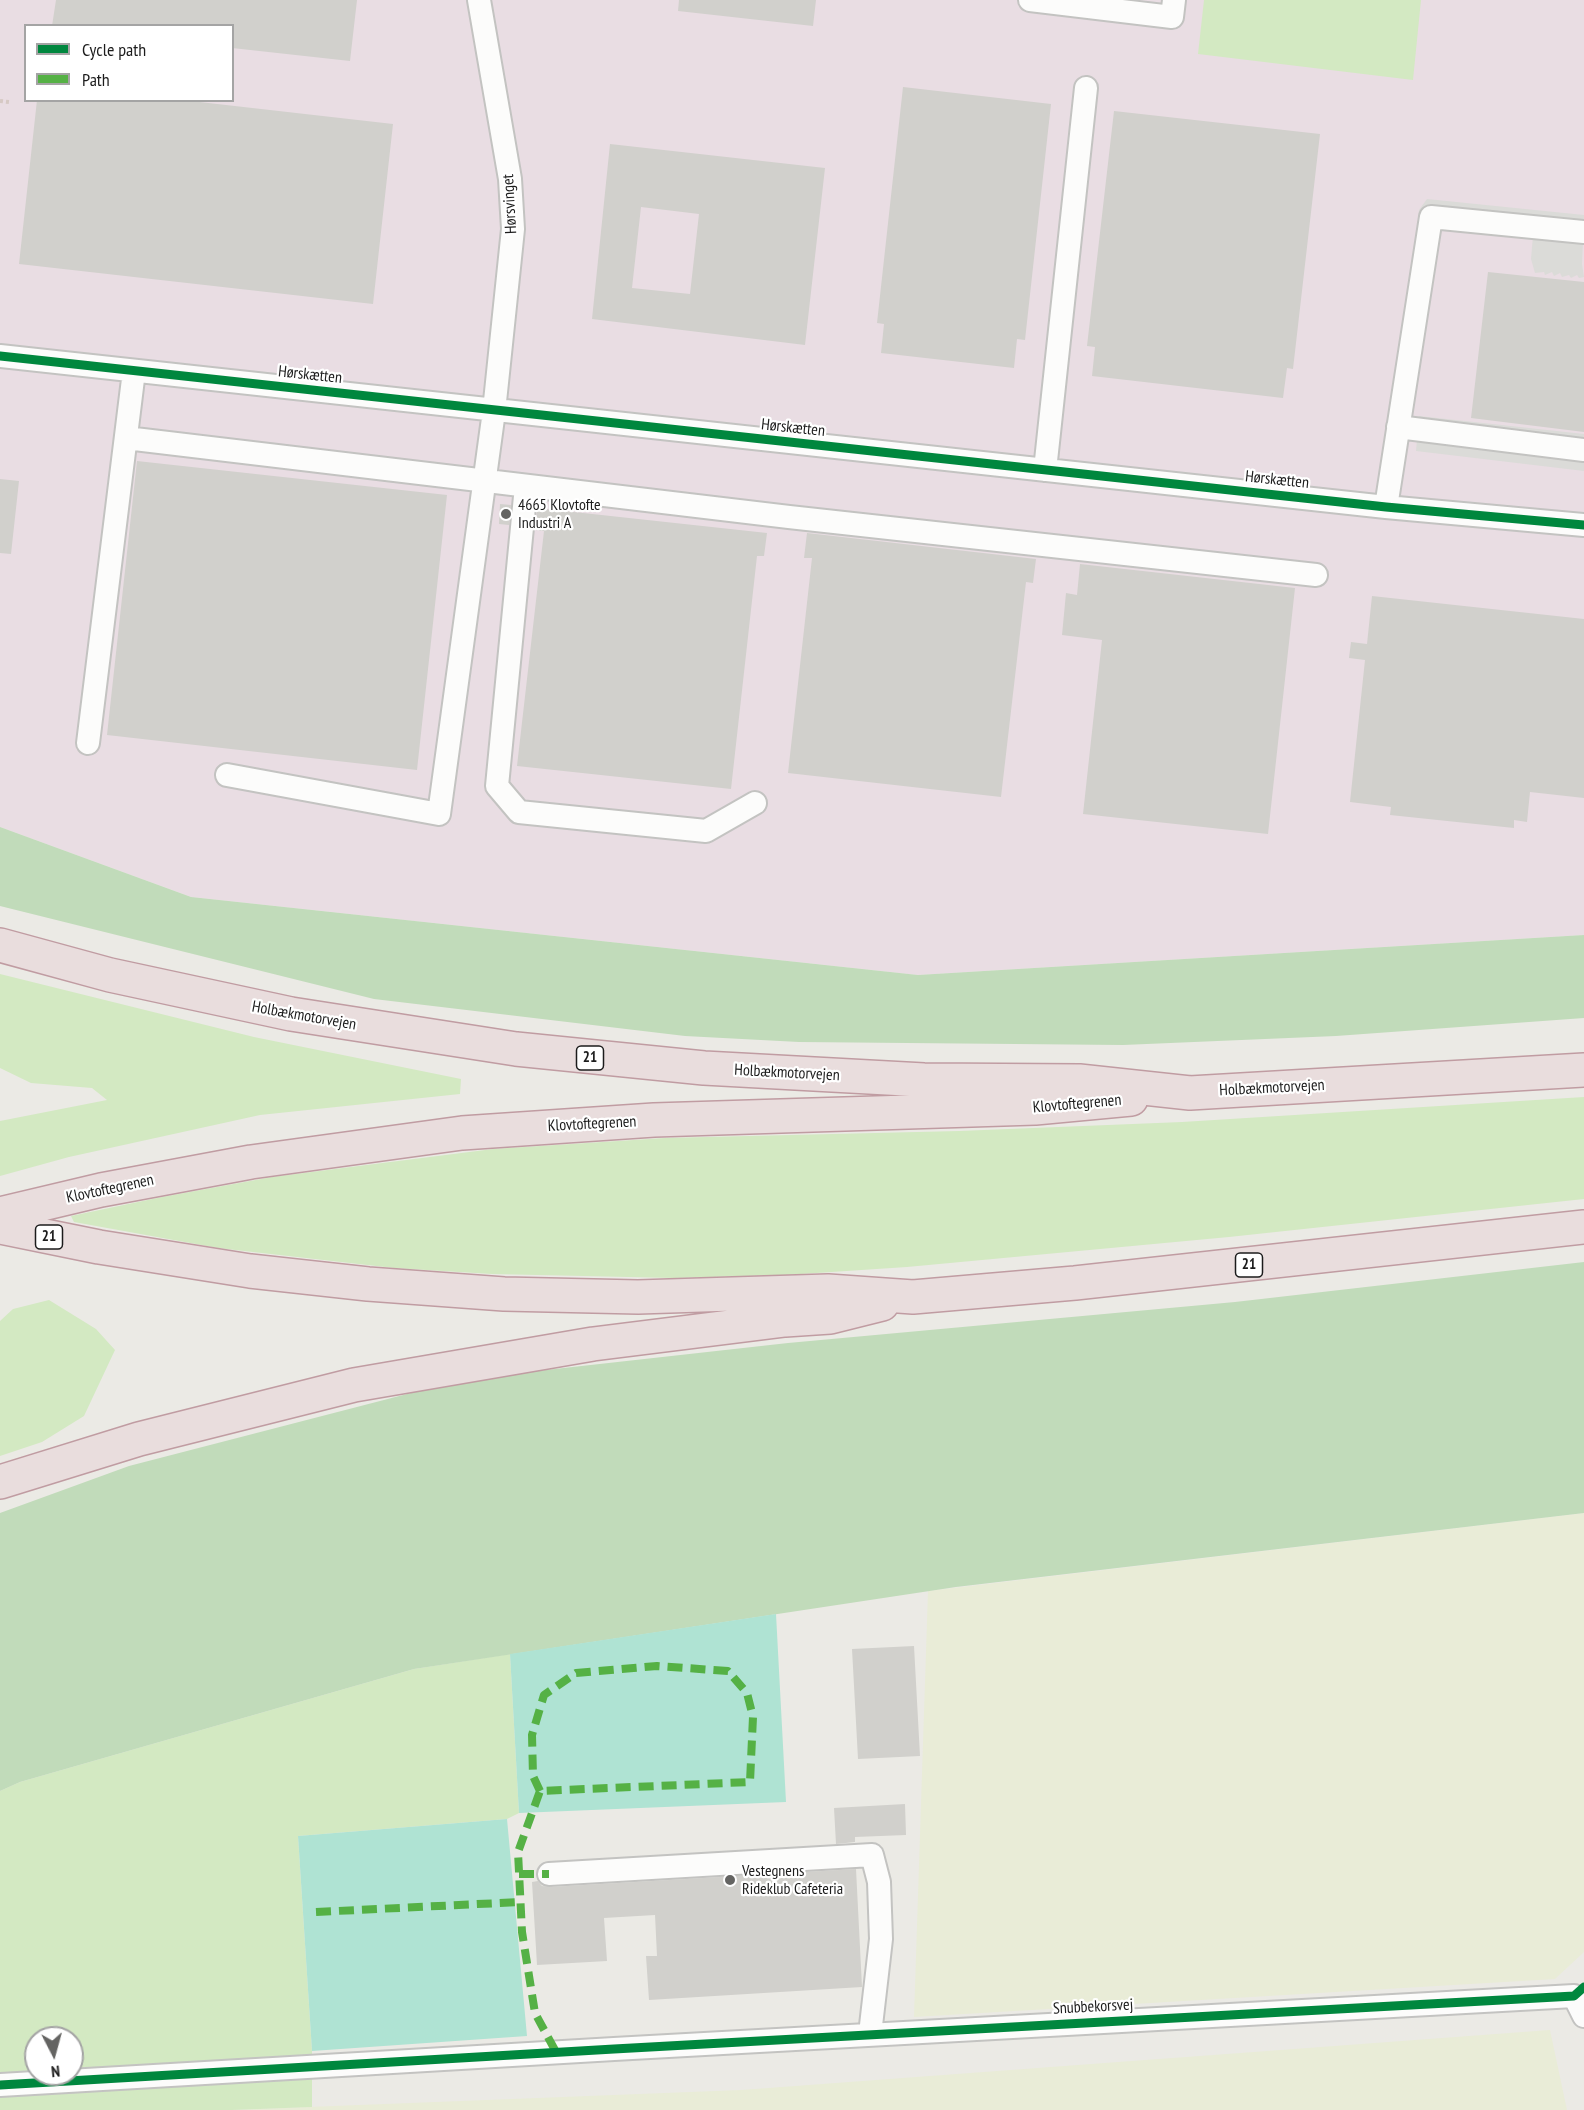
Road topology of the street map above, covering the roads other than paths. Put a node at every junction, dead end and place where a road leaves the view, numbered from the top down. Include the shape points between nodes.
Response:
1 (479, 0) edge
2 (1030, 0) edge
3 (1174, 0) edge
4 (1086, 87) dead end
5 (1584, 232) edge
6 (0, 356) edge
7 (134, 371) junction
8 (494, 411) junction
9 (1398, 427) junction
10 (126, 438) junction
11 (1584, 450) edge
12 (1045, 470) junction
13 (484, 481) junction
14 (526, 486) junction
15 (1386, 507) junction
16 (1584, 525) edge
17 (1316, 575) dead end
18 (88, 743) dead end
19 (227, 775) dead end
20 (755, 803) dead end
21 (0, 945) edge
22 (1584, 1070) edge
23 (1190, 1093) junction
24 (0, 1214) edge
25 (0, 1227) edge
26 (1584, 1227) edge
27 (913, 1297) junction
28 (0, 1482) edge
29 (549, 1874) dead end
30 (1584, 2016) edge
31 (870, 2034) junction
32 (0, 2085) edge

1 - 8 street, Hørsvinget via 510,178 513,229
2 - 3 street via 1172,17
4 - 12 street
5 - 9 street via 1431,217
6 - 7 street, Hørskætten
7 - 8 street, Hørskætten
7 - 10 street
8 - 12 street, Hørskætten
8 - 13 street, Hørsvinget
9 - 11 street
9 - 15 street
10 - 13 street
10 - 18 street
12 - 15 street, Hørskætten
13 - 14 street
13 - 19 street, Hørsvinget via 439,814
14 - 17 street
14 - 20 street via 497,786 519,812 706,831
15 - 16 street, Hørskætten
21 - 23 highway, Holbækmotorvejen / 21 via 110,975 246,1005 516,1049 800,1075 1080,1081
22 - 23 highway, Holbækmotorvejen / 21
23 - 24 highway, Klovtoftegrenen via 1059,1106 654,1120 462,1133 251,1162 101,1190
25 - 27 highway, 21 via 99,1248 368,1284 504,1294 638,1296 828,1291
26 - 27 highway, 21 via 1131,1278
27 - 28 highway via 830,1317 592,1344 354,1385 139,1439
29 - 31 street via 872,1855 879,1882 881,1939
30 - 31 street, Snubbekorsvej via 1574,1996
31 - 32 street, Snubbekorsvej

